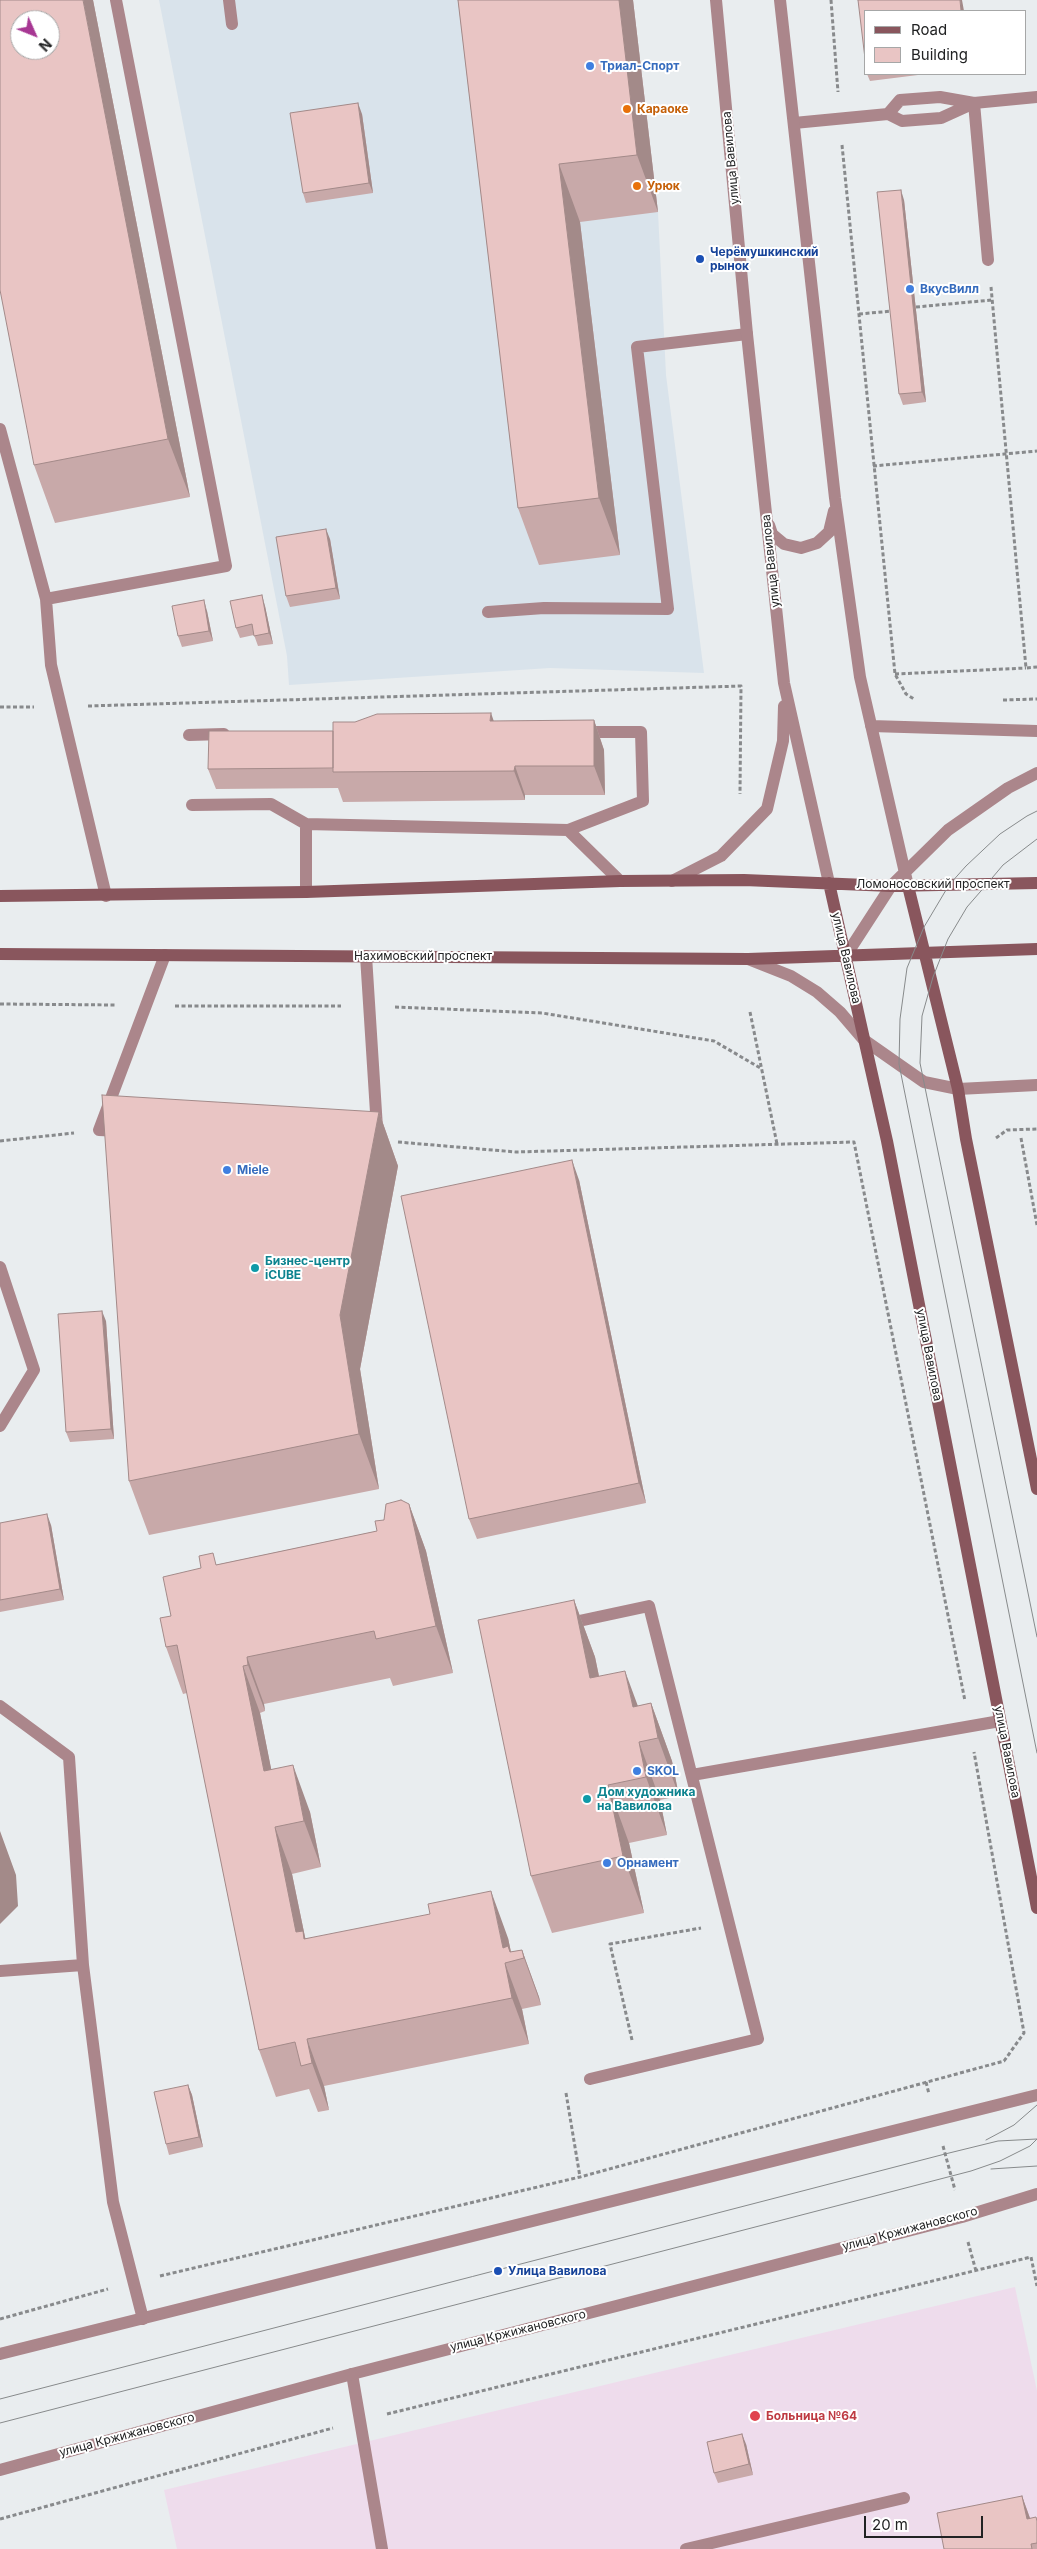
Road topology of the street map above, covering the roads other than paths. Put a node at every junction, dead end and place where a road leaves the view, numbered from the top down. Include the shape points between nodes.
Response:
1 (116, 0) edge
2 (229, 0) edge
3 (716, 0) edge
4 (780, 0) edge
5 (232, 24) dead end
6 (1037, 97) edge
7 (974, 103) junction
8 (888, 114) junction
9 (794, 123) junction
10 (988, 260) road end
11 (747, 334) junction
12 (0, 430) edge
13 (835, 498) junction
14 (766, 518) junction
15 (46, 600) junction
16 (488, 612) dead end
17 (784, 683) junction
18 (871, 726) junction
19 (1037, 731) edge
20 (572, 732) edge
21 (238, 734) edge
22 (189, 735) dead end
23 (1037, 772) edge
24 (192, 805) dead end
25 (306, 824) junction
26 (568, 830) junction
27 (905, 873) junction
28 (620, 881) junction
29 (672, 881) junction
30 (829, 883) junction
31 (1037, 883) edge
32 (891, 886) junction
33 (908, 886) junction
34 (306, 892) junction
35 (0, 896) edge
36 (106, 896) junction
37 (1037, 949) edge
38 (0, 954) edge
39 (923, 954) junction
40 (165, 955) junction
41 (366, 956) junction
42 (845, 957) junction
43 (748, 959) junction
44 (864, 1040) junction
45 (1037, 1085) edge
46 (958, 1089) junction
47 (138, 1132) edge
48 (378, 1141) edge
49 (0, 1267) edge
50 (0, 1426) edge
51 (1037, 1489) edge
52 (549, 1627) edge
53 (0, 1706) edge
54 (1000, 1721) junction
55 (692, 1775) junction
56 (1037, 1908) edge
57 (83, 1965) junction
58 (0, 1971) edge
59 (590, 2079) road end
60 (1037, 2095) edge
61 (1037, 2194) edge
62 (143, 2320) junction
63 (0, 2354) edge
64 (352, 2374) junction
65 (0, 2470) edge
66 (904, 2498) dead end
67 (382, 2549) edge
68 (686, 2549) edge

1 - 15 street via 226,566
2 - 5 street
3 - 11 street, улица Вавилова
4 - 9 street
6 - 7 street
7 - 8 street via 942,118 902,121
7 - 8 street via 940,97 900,100
7 - 10 street
8 - 9 street
9 - 13 street
11 - 14 street, улица Вавилова
11 - 16 street via 637,347 668,609 544,608
12 - 15 street
13 - 14 street via 828,532 817,543 801,548 784,544 772,534
13 - 18 street via 860,677
14 - 17 street, улица Вавилова
15 - 36 street via 52,665
17 - 29 street via 783,741 767,809 721,856
17 - 30 street, улица Вавилова
18 - 19 street
18 - 27 street
20 - 26 street via 641,732 643,801
21 - 22 street
23 - 27 street via 948,830
24 - 25 street via 271,804
25 - 26 street
25 - 34 street
26 - 28 street
27 - 32 street
27 - 33 street
28 - 29 main road
28 - 34 main road
29 - 30 main road
30 - 32 main road, Ломоносовский проспект
30 - 42 main road, улица Вавилова
31 - 33 main road, Ломоносовский проспект
32 - 33 main road, Ломоносовский проспект
32 - 42 street
33 - 39 main road
34 - 36 main road
35 - 36 main road
37 - 39 main road
38 - 40 main road, Нахимовский проспект
39 - 42 main road
39 - 46 main road
40 - 41 main road, Нахимовский проспект
40 - 47 street via 98,1130
41 - 43 main road, Нахимовский проспект
41 - 48 street
42 - 43 main road, Нахимовский проспект
42 - 44 main road, улица Вавилова
43 - 44 street via 791,976 817,992
44 - 46 street via 924,1082
44 - 54 main road, улица Вавилова via 887,1141
45 - 46 street
46 - 51 main road
49 - 50 street via 34,1370
52 - 55 street via 650,1606
53 - 57 street via 68,1757
54 - 55 street
54 - 56 main road, улица Вавилова
55 - 59 street via 758,2040
57 - 58 street
57 - 62 street via 114,2202
60 - 62 street
61 - 64 street, улица Кржижановского
62 - 63 street
64 - 65 street, улица Кржижановского
64 - 67 street
66 - 68 street

